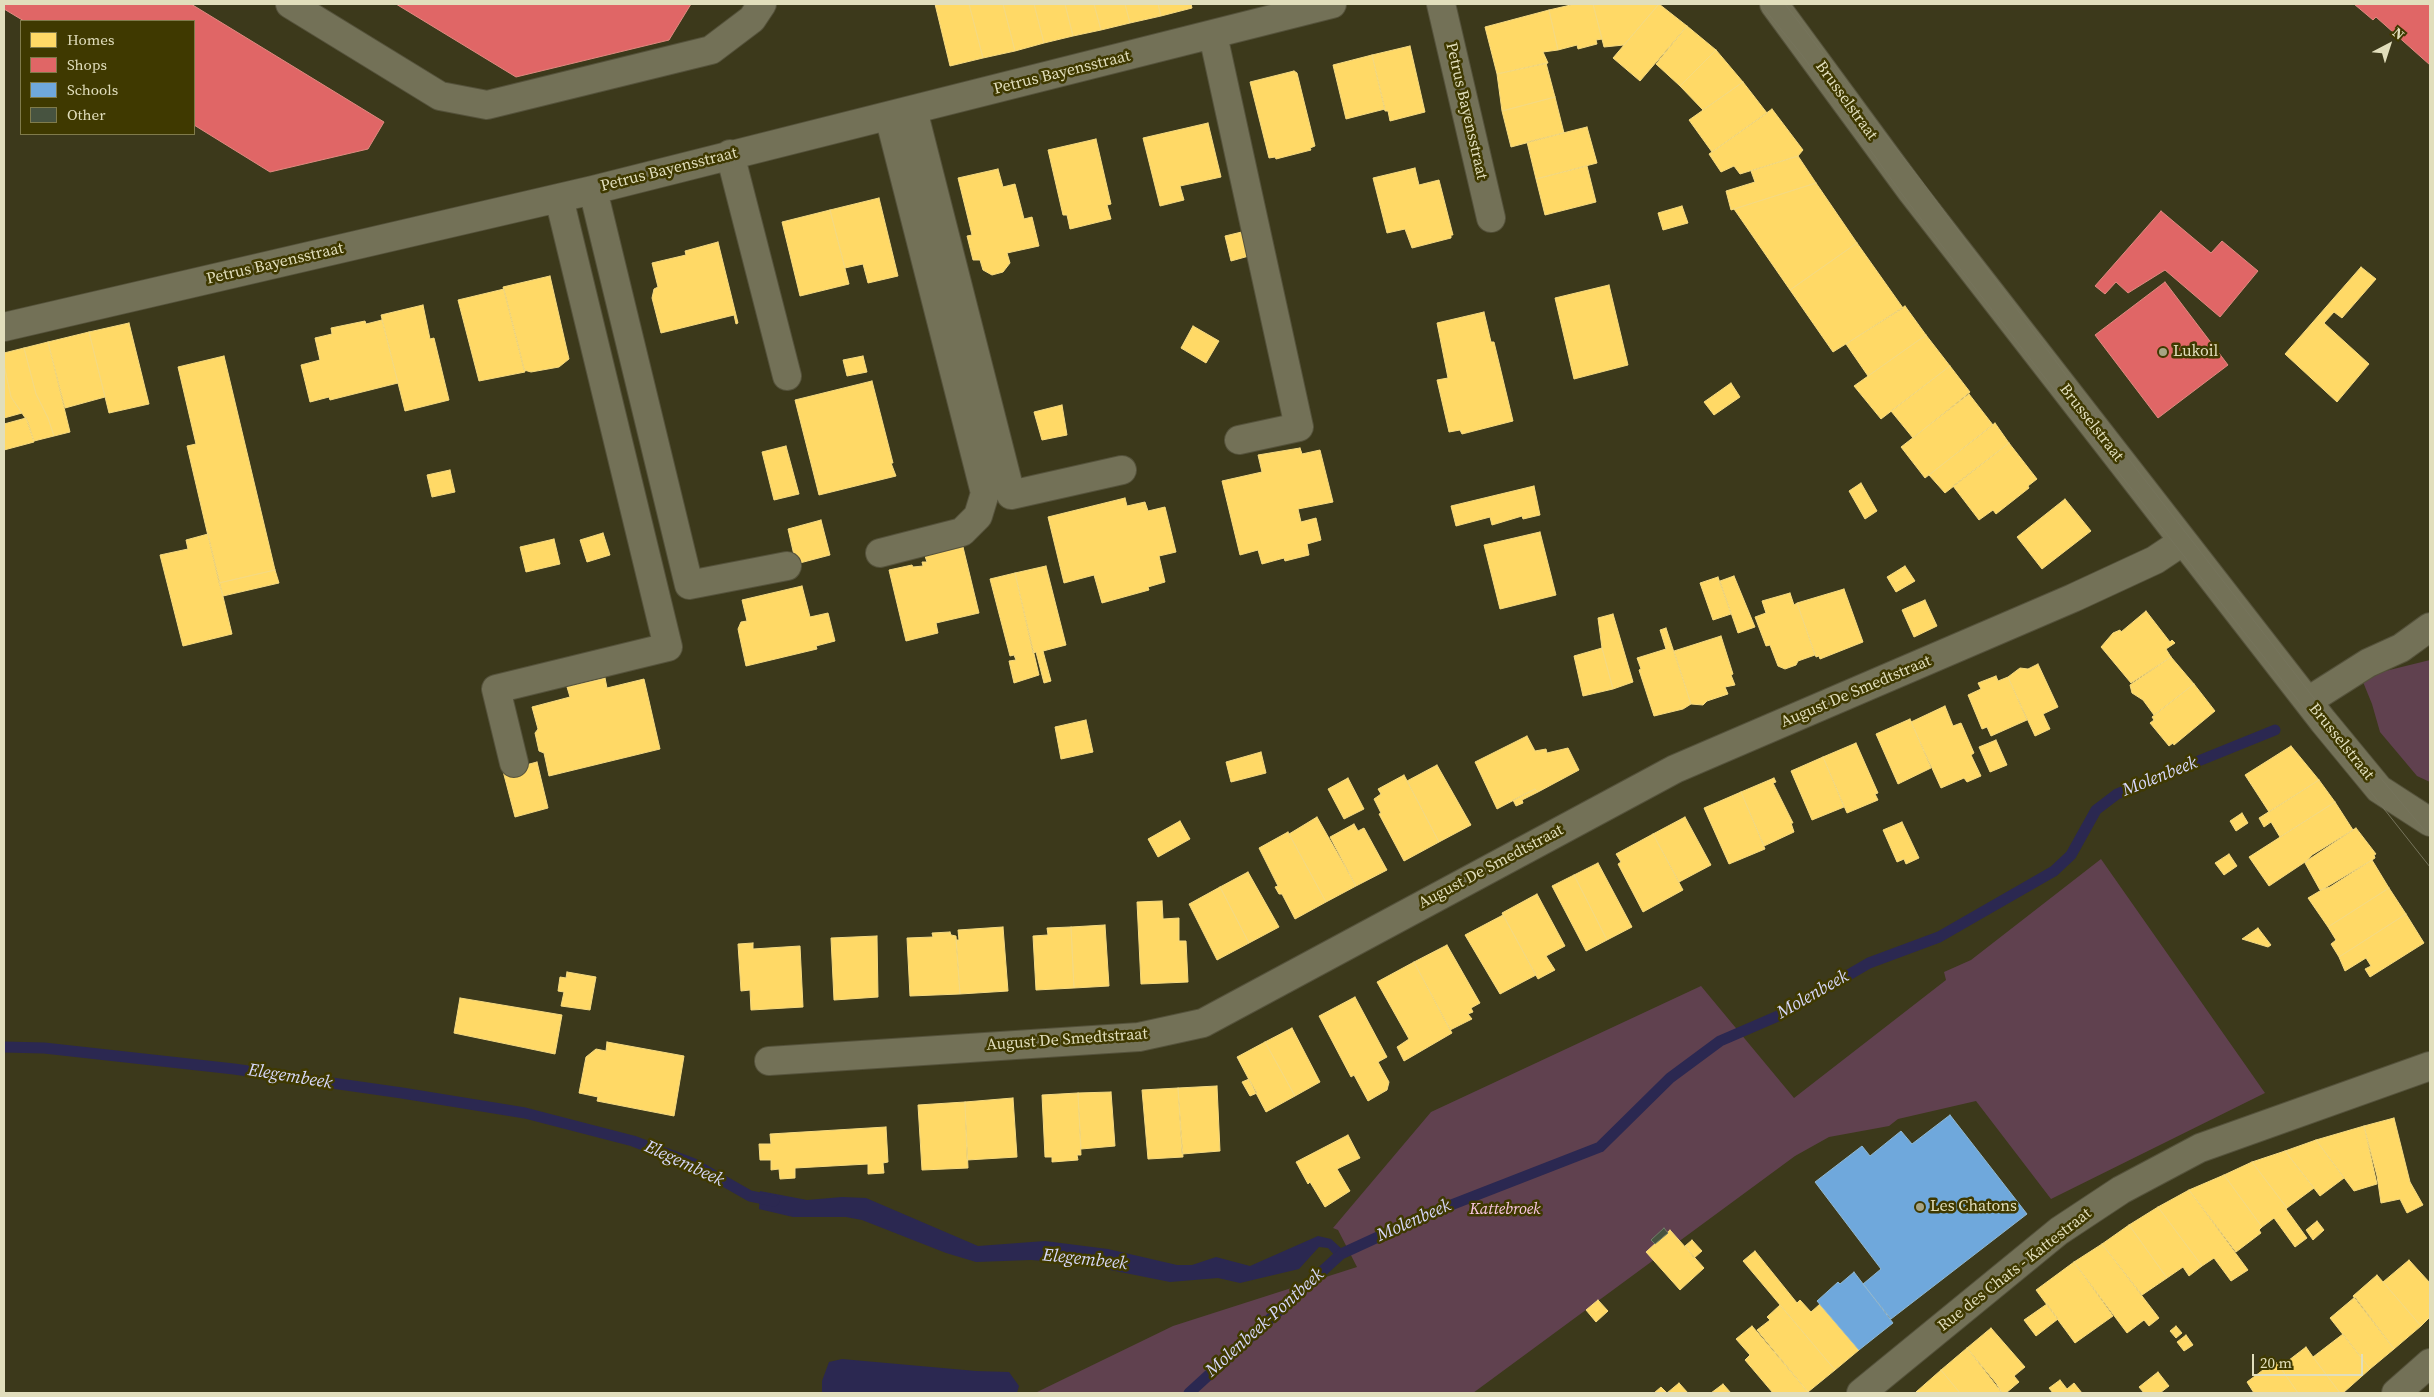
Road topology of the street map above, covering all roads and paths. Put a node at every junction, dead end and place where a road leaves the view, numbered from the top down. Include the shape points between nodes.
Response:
1 (290, 4) edge
2 (762, 4) edge
3 (1332, 4) edge
4 (1440, 4) edge
5 (1774, 4) edge
6 (1213, 35) junction
7 (901, 113) junction
8 (730, 154) junction
9 (593, 190) junction
10 (559, 198) junction
11 (1491, 218) dead end
12 (4, 327) edge
13 (787, 376) dead end
14 (1239, 440) dead end
15 (1122, 470) dead end
16 (2182, 542) junction
17 (880, 553) dead end
18 (787, 566) dead end
19 (2430, 627) edge
20 (2308, 700) junction
21 (514, 763) dead end
22 (2430, 822) edge
23 (769, 1060) dead end
24 (2430, 1066) edge
25 (2430, 1363) edge
26 (1861, 1393) edge
27 (2396, 1393) edge

1 - 2 street via 440,96 487,105 711,50 752,20
3 - 6 street, Petrus Bayensstraat
4 - 11 street, Petrus Bayensstraat
5 - 16 street, Brusselstraat via 1912,192
6 - 7 street, Petrus Bayensstraat
6 - 14 street via 1299,427
7 - 8 street, Petrus Bayensstraat
7 - 15 street via 1011,495
7 - 17 street via 985,493 978,516 962,532
8 - 9 street, Petrus Bayensstraat
8 - 13 street
9 - 10 street, Petrus Bayensstraat
9 - 18 street via 689,585
10 - 12 street, Petrus Bayensstraat
10 - 21 street via 668,647 496,689
16 - 20 street, Brusselstraat
16 - 23 street, August De Smedtstraat via 2155,560 2073,598 1675,769 1203,1022 1139,1037
19 - 20 street via 2401,648 2368,663
20 - 22 street, Brusselstraat via 2379,789
24 - 26 street, Rue des Chats - Kattestraat via 2200,1148 2121,1190 2052,1236
25 - 27 street

